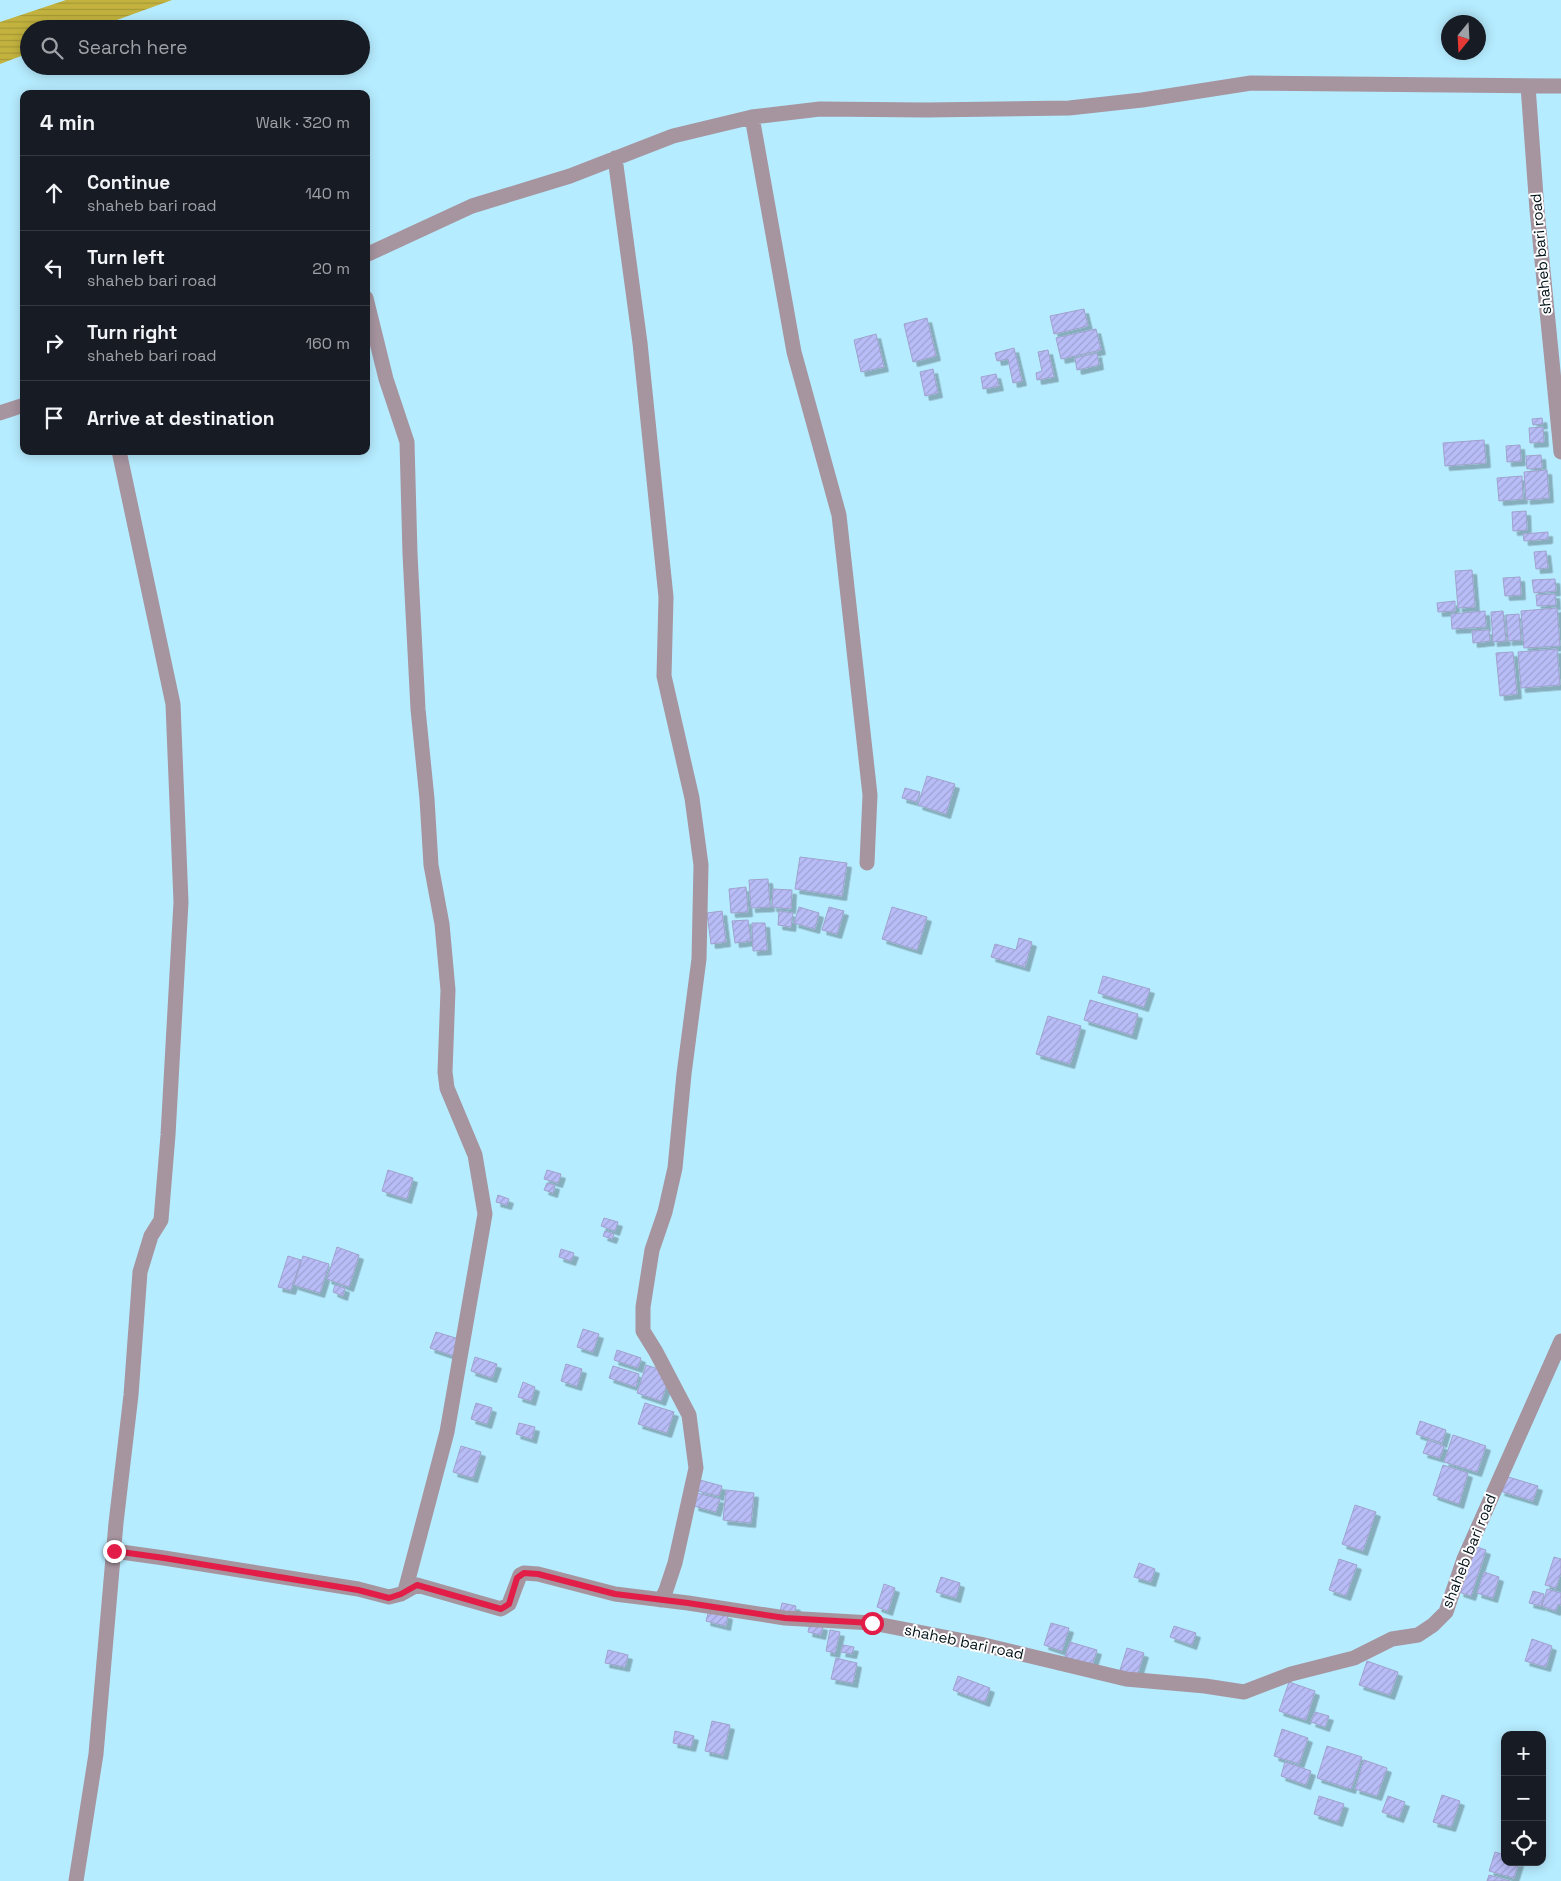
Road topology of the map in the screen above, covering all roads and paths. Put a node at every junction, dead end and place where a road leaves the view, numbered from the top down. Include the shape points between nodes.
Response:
1 (1528, 86) junction
2 (1561, 86) edge
3 (752, 117) junction
4 (615, 158) junction
5 (370, 252) edge
6 (370, 314) edge
7 (20, 406) edge
8 (0, 413) edge
9 (1561, 452) edge
10 (120, 455) edge
11 (867, 863) dead end
12 (1561, 1341) edge
13 (114, 1551) junction
14 (405, 1591) junction
15 (660, 1600) junction
16 (76, 1881) edge

1 - 2 street
1 - 3 street via 1250,83 1069,108 820,109
1 - 9 street, shaheb bari road
3 - 4 street via 673,136
3 - 11 street via 794,352 840,515 870,795
4 - 5 street via 570,176 472,206
4 - 15 street via 640,343 666,597 664,676 692,798 701,865 699,959 675,1168 652,1250 642,1307 643,1331 688,1415 696,1468 674,1563
6 - 14 street via 386,379 407,442 418,709 431,865 442,924 448,990 447,1088 475,1155 485,1214 447,1432
7 - 8 street
10 - 13 street via 173,704 181,902 161,1220 140,1272
12 - 15 street, shaheb bari road via 1464,1558 1446,1612 1418,1634 1392,1639 1354,1658 1291,1674 1244,1692 1126,1679 980,1644 872,1623 785,1618
13 - 14 street, shaheb bari road via 358,1590 389,1598
13 - 16 street via 96,1754
14 - 15 street, shaheb bari road via 417,1585 501,1609 509,1604 517,1578 524,1573 615,1594

